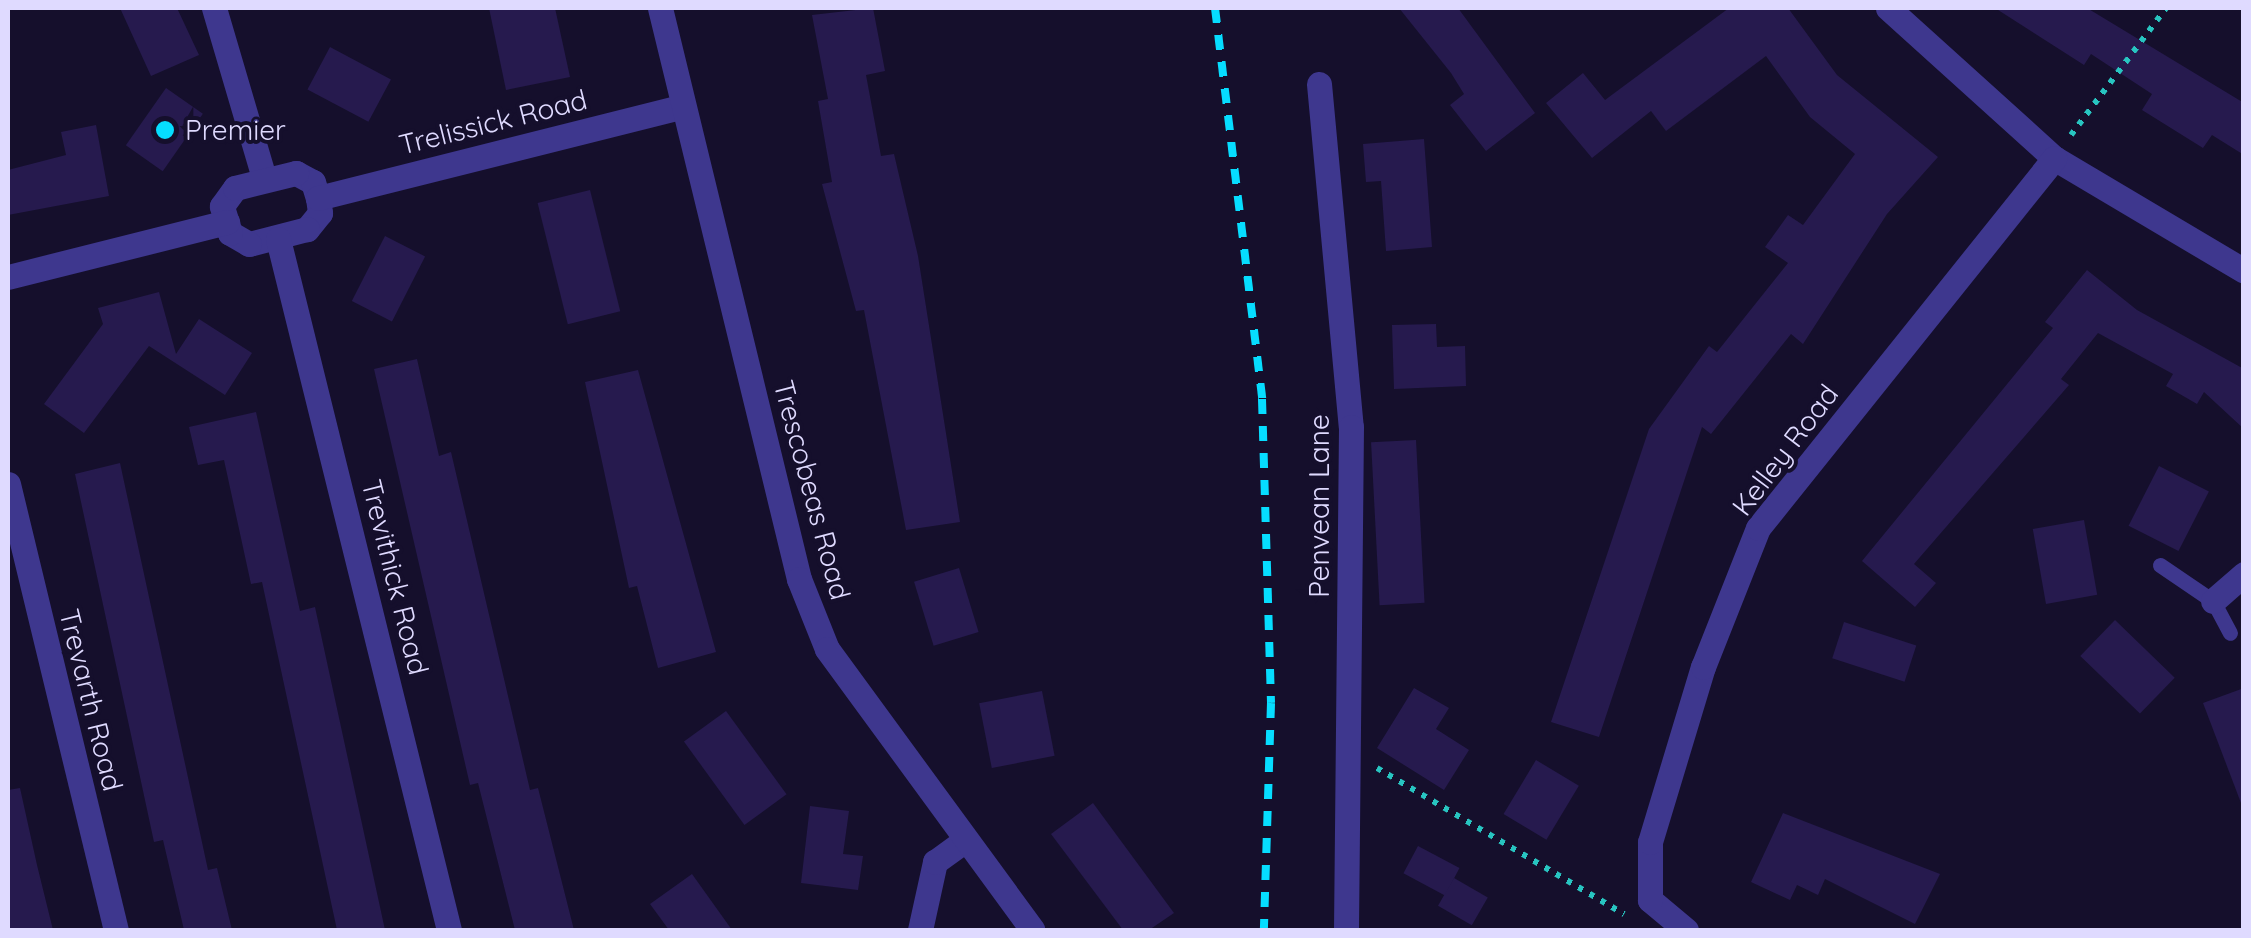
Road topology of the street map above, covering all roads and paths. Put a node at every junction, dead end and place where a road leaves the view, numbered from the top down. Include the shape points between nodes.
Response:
1 (214, 8) edge
2 (660, 8) edge
3 (1888, 8) edge
4 (2166, 8) edge
5 (1319, 84) dead end
6 (683, 106) junction
7 (2054, 158) junction
8 (264, 178) junction
9 (318, 198) junction
10 (227, 222) junction
11 (278, 239) junction
12 (2244, 271) edge
13 (8, 277) edge
14 (8, 484) edge
15 (2160, 565) dead end
16 (2244, 574) edge
17 (2213, 602) junction
18 (2230, 633) dead end
19 (1346, 750) junction
20 (964, 841) junction
21 (1650, 900) junction
22 (116, 930) edge
23 (449, 930) edge
24 (920, 930) edge
25 (1033, 930) edge
26 (1346, 930) edge
27 (1686, 930) edge

1 - 8 street
2 - 6 street, Trescobeas Road
3 - 7 street
4 - 7 path
5 - 19 street, Penvean Lane via 1351,427
6 - 9 street, Trelissick Road
6 - 20 street, Trescobeas Road via 799,579 827,649
7 - 12 street
7 - 21 street, Kelley Road via 1758,528 1650,842
8 - 9 street via 296,173 313,182
8 - 10 street via 234,188 222,206
9 - 11 street via 320,213 307,230
10 - 11 street via 249,244
10 - 13 street
11 - 23 street, Trevithick Road
14 - 22 street, Trevarth Road
15 - 17 lane
16 - 17 street
17 - 18 lane
19 - 21 path via 1623,915
19 - 26 street, Penvean Lane
20 - 24 street via 936,862
20 - 25 street, Trescobeas Road
21 - 27 street

